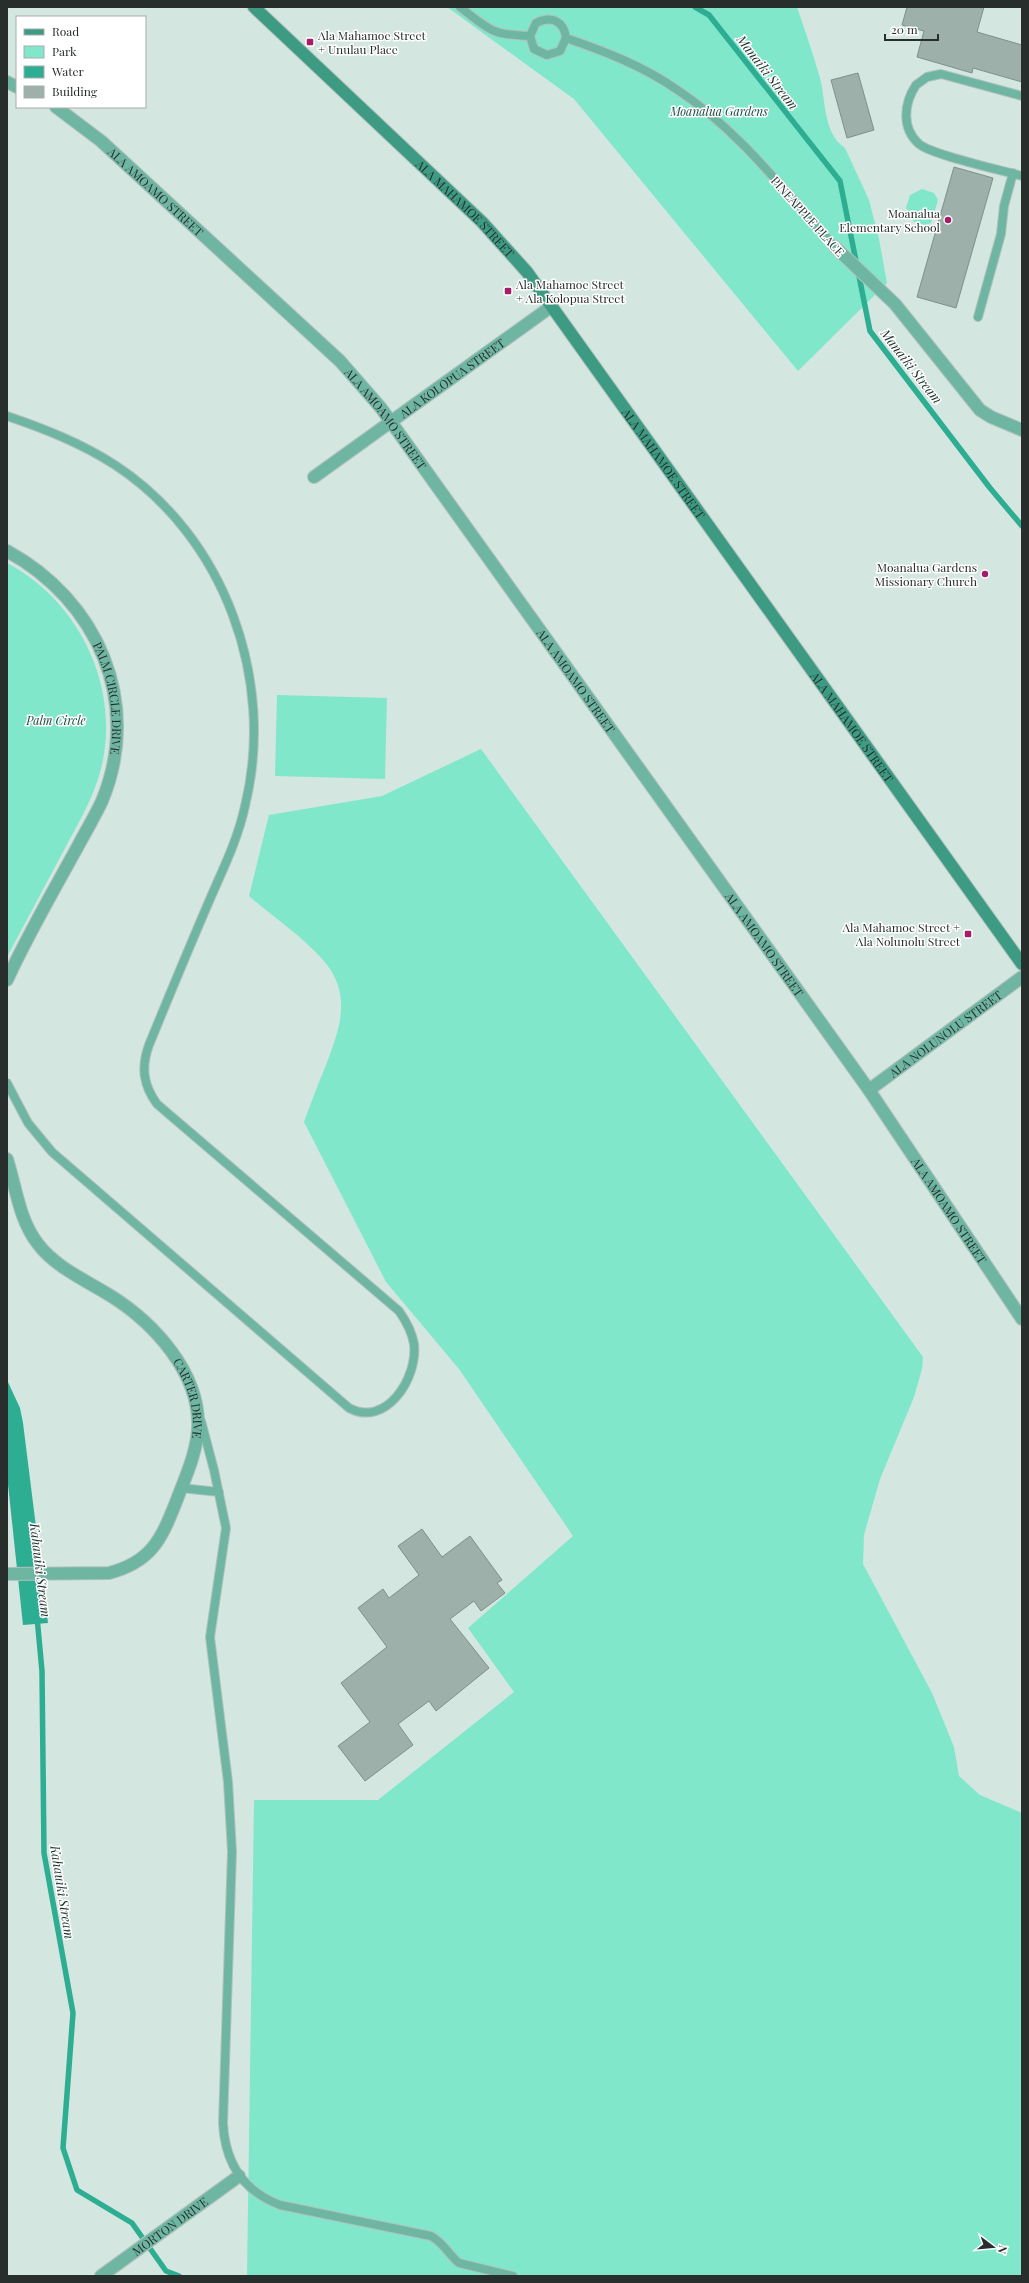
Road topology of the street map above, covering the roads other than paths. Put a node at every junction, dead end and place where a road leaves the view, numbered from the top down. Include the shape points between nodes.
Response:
1 (254, 7) edge
2 (460, 7) edge
3 (530, 36) junction
4 (566, 38) junction
5 (7, 82) edge
6 (16, 86) edge
7 (1022, 96) edge
8 (57, 108) edge
9 (1013, 173) junction
10 (1022, 176) edge
11 (834, 247) joint
12 (552, 306) junction
13 (978, 317) dead end
14 (7, 416) edge
15 (389, 422) junction
16 (1022, 430) edge
17 (314, 477) dead end
18 (7, 551) edge
19 (1022, 964) edge
20 (1022, 977) edge
21 (7, 980) edge
22 (8, 1088) edge
23 (869, 1090) junction
24 (7, 1159) edge
25 (1022, 1319) edge
26 (197, 1407) junction
27 (181, 1488) junction
28 (219, 1492) junction
29 (11, 1574) edge
30 (239, 2176) junction
31 (101, 2276) edge
32 (513, 2276) edge

1 - 12 street, ALA MAHAMOE STREET via 482,222 527,272
2 - 3 lane via 493,32
3 - 4 lane via 534,49 547,55 560,50
3 - 4 lane via 536,23 549,19 562,25
4 - 11 lane, PINEAPPLE PLACE via 611,54 676,88 713,116 760,163
5 - 6 street
7 - 9 lane via 949,75 934,74 916,85 905,113 913,138 928,149
8 - 15 street, ALA AMOAMO STREET via 101,141 340,361 371,396
9 - 10 lane
9 - 13 lane via 1004,206 1002,234
11 - 16 street, PINEAPPLE PLACE via 883,292 918,331 980,410
12 - 15 street, ALA KOLOPUA STREET
12 - 19 street, ALA MAHAMOE STREET
14 - 22 lane via 66,437 117,466 140,484 181,525 199,548 214,573 236,622 248,667 253,700 251,780 238,832 149,1045 144,1077 147,1088 157,1104 400,1311 411,1332 414,1357 408,1379 399,1393 378,1411 362,1413 349,1408 52,1152 28,1123
15 - 17 street, ALA KOLOPUA STREET
15 - 23 street, ALA AMOAMO STREET
18 - 21 street, PALM CIRCLE DRIVE via 56,585 83,617 94,635 110,675 116,717 113,760 102,801
20 - 23 street, ALA NOLUNOLU STREET
23 - 25 street, ALA AMOAMO STREET
24 - 26 street, CARTER DRIVE via 27,1226 38,1244 52,1259 124,1304 142,1319 172,1354 192,1388
26 - 27 street, CARTER DRIVE via 195,1448
26 - 28 lane
27 - 28 lane
27 - 29 street, CARTER DRIVE via 155,1546 135,1563 109,1573
28 - 30 lane via 225,1534 210,1637 228,1782 232,1852 223,2130 226,2151
30 - 31 street, MORTON DRIVE
30 - 32 lane via 257,2194 280,2206 431,2236 444,2245 459,2263

